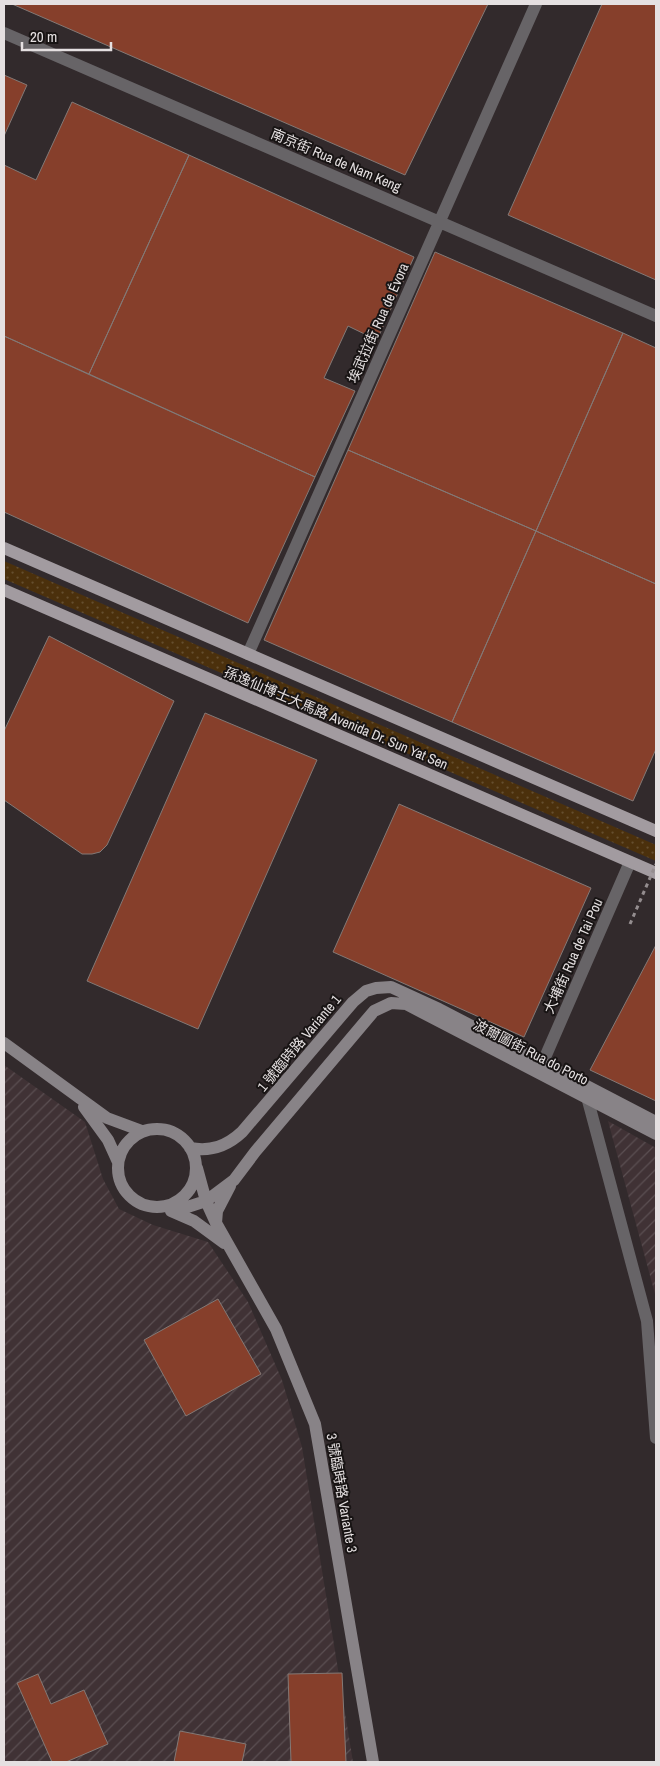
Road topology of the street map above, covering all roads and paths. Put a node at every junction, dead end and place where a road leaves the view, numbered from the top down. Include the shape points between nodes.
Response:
1 (536, 4) edge
2 (4, 32) edge
3 (440, 222) junction
4 (656, 316) edge
5 (4, 548) edge
6 (4, 590) edge
7 (248, 654) junction
8 (656, 831) edge
9 (630, 862) junction
10 (656, 864) edge
11 (656, 874) edge
12 (630, 924) dead end
13 (438, 1009) joint
14 (4, 1043) edge
15 (543, 1062) junction
16 (74, 1095) junction
17 (587, 1097) junction
18 (656, 1122) edge
19 (142, 1131) junction
20 (656, 1134) edge
21 (190, 1148) junction
22 (118, 1162) junction
23 (196, 1168) junction
24 (234, 1180) junction
25 (206, 1201) junction
26 (157, 1207) junction
27 (176, 1212) junction
28 (216, 1223) junction
29 (228, 1246) junction
30 (656, 1438) edge
31 (373, 1762) edge

1 - 3 street, 埃武拉街 Rua de Évora
2 - 3 street, 南京街 Rua de Nam Keng
3 - 4 street, 南京街 Rua de Nam Keng
3 - 7 street, 埃武拉街 Rua de Évora
5 - 7 main road, 孫逸仙博士大馬路 Avenida Dr. Sun Yat Sen
6 - 9 main road, 孫逸仙博士大馬路 Avenida Dr. Sun Yat Sen
7 - 8 main road, 孫逸仙博士大馬路 Avenida Dr. Sun Yat Sen
9 - 11 main road, 孫逸仙博士大馬路 Avenida Dr. Sun Yat Sen
9 - 15 street, 大埔街 Rua de Tai Pou
10 - 12 path, bridge
13 - 15 street, 波爾圖街 Rua do Porto
13 - 21 street, 1 號臨時路 Variante 1 via 391,987 366,991 232,1141 217,1148
14 - 16 street
15 - 18 street, 波爾圖街 Rua do Porto
16 - 19 street via 107,1118
16 - 22 street via 100,1126
17 - 20 street, 波爾圖街 Rua do Porto
17 - 24 street, 波爾圖街 Rua do Porto via 406,1004 390,1003 374,1011
17 - 30 street via 646,1321
19 - 21 street via 164,1129 175,1133
19 - 22 street via 131,1138
21 - 23 street
22 - 26 street via 118,1176 132,1199
23 - 25 street, 3 號臨時路 Variante 3
23 - 26 street via 193,1184 184,1196 171,1205
24 - 25 street
24 - 28 street via 217,1211
25 - 27 street
25 - 28 street, 3 號臨時路 Variante 3
26 - 27 street, 3 號臨時路 Variante 3
27 - 29 street, 3 號臨時路 Variante 3
28 - 29 street, 3 號臨時路 Variante 3
29 - 31 street, 3 號臨時路 Variante 3 via 276,1329 315,1424

